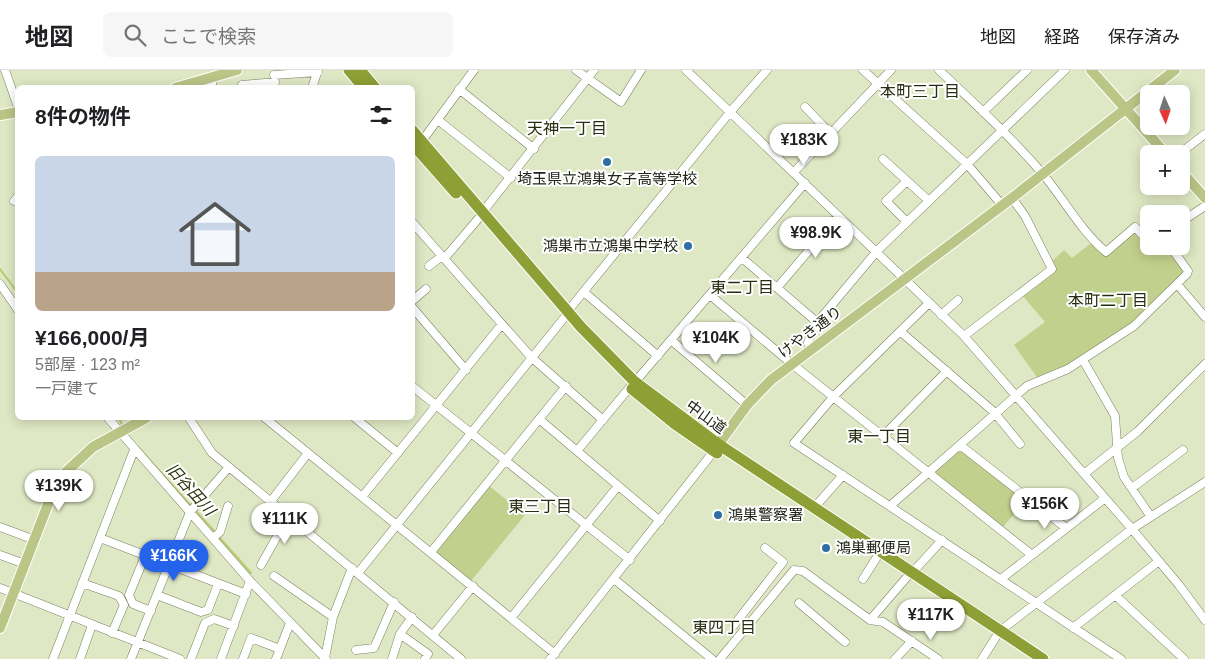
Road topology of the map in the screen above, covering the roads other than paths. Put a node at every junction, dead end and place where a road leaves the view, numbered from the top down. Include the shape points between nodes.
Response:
1 (5, 70) edge
2 (237, 70) edge
3 (349, 70) edge
4 (360, 70) edge
5 (474, 70) edge
6 (576, 70) edge
7 (594, 70) edge
8 (641, 70) edge
9 (686, 70) edge
10 (767, 70) edge
11 (863, 70) edge
12 (891, 70) edge
13 (940, 70) edge
14 (1027, 70) edge
15 (1065, 70) edge
16 (1091, 70) edge
17 (1175, 70) edge
18 (318, 71) edge
19 (275, 79) edge
20 (588, 79) junction
21 (212, 83) edge
22 (878, 83) junction
23 (199, 85) edge
24 (242, 85) edge
25 (313, 85) edge
26 (362, 85) edge
27 (372, 85) edge
28 (459, 88) junction
29 (15, 98) edge
30 (805, 107) dead end
31 (1126, 109) junction
32 (731, 110) junction
33 (15, 112) edge
34 (983, 112) junction
35 (0, 115) edge
36 (438, 120) junction
37 (1002, 130) junction
38 (830, 133) junction
39 (1205, 134) edge
40 (1158, 145) edge
41 (416, 146) edge
42 (1190, 146) edge
43 (534, 149) junction
44 (883, 159) dead end
45 (967, 164) junction
46 (794, 172) junction
47 (1043, 174) junction
48 (511, 178) junction
49 (907, 181) junction
50 (1190, 181) edge
51 (806, 183) junction
52 (1012, 198) junction
53 (1205, 198) edge
54 (928, 200) junction
55 (1002, 205) junction
56 (1205, 206) edge
57 (480, 216) junction
58 (838, 216) junction
59 (1190, 216) edge
60 (907, 222) junction
61 (415, 228) edge
62 (1140, 232) edge
63 (877, 251) junction
64 (1176, 255) edge
65 (443, 257) junction
66 (742, 258) junction
67 (429, 266) dead end
68 (906, 279) junction
69 (1178, 284) junction
70 (777, 288) junction
71 (1, 289) edge
72 (426, 289) dead end
73 (584, 292) junction
74 (710, 295) junction
75 (415, 298) edge
76 (958, 300) dead end
77 (929, 303) junction
78 (15, 306) edge
79 (415, 310) edge
80 (941, 314) junction
81 (566, 315) junction
82 (1205, 317) edge
83 (818, 323) junction
84 (502, 324) junction
85 (900, 332) junction
86 (964, 336) junction
87 (671, 340) junction
88 (810, 350) junction
89 (658, 356) junction
90 (531, 357) junction
91 (1082, 360) junction
92 (792, 364) junction
93 (1205, 364) edge
94 (466, 370) junction
95 (947, 372) junction
96 (633, 385) junction
97 (566, 386) junction
98 (415, 388) edge
99 (1016, 395) junction
100 (834, 396) junction
101 (747, 405) junction
102 (437, 406) junction
103 (994, 412) junction
104 (539, 419) junction
105 (110, 420) edge
106 (142, 420) edge
107 (190, 420) edge
108 (267, 420) edge
109 (357, 420) edge
110 (603, 420) junction
111 (119, 431) junction
112 (471, 433) junction
113 (882, 436) junction
114 (1020, 444) dead end
115 (960, 445) junction
116 (716, 447) junction
117 (1117, 447) junction
118 (134, 450) junction
119 (577, 450) junction
120 (1183, 450) dead end
121 (308, 453) junction
122 (398, 453) junction
123 (506, 461) junction
124 (229, 467) junction
125 (928, 473) junction
126 (1084, 474) junction
127 (843, 476) junction
128 (1205, 482) edge
129 (618, 486) junction
130 (1132, 488) junction
131 (362, 497) junction
132 (1104, 499) junction
133 (271, 501) junction
134 (228, 506) dead end
135 (890, 506) junction
136 (814, 508) junction
137 (190, 512) junction
138 (289, 515) junction
139 (1151, 517) junction
140 (660, 521) junction
141 (397, 525) junction
142 (587, 525) junction
143 (0, 527) edge
144 (1066, 528) junction
145 (1132, 529) junction
146 (100, 538) junction
147 (213, 538) junction
148 (35, 540) junction
149 (942, 540) junction
150 (765, 548) dead end
151 (431, 552) junction
152 (0, 555) edge
153 (1032, 555) junction
154 (145, 556) junction
155 (877, 557) junction
156 (630, 560) junction
157 (1159, 561) junction
158 (25, 564) junction
159 (169, 565) junction
160 (261, 565) dead end
161 (355, 570) junction
162 (910, 575) junction
163 (274, 576) dead end
164 (614, 579) junction
165 (863, 579) dead end
166 (1001, 579) junction
167 (250, 581) junction
168 (82, 583) junction
169 (218, 584) junction
170 (473, 586) junction
171 (0, 588) edge
172 (13, 593) junction
173 (246, 594) junction
174 (157, 595) junction
175 (1115, 595) junction
176 (394, 602) junction
177 (1036, 603) junction
178 (799, 604) dead end
179 (750, 605) junction
180 (151, 611) junction
181 (758, 613) junction
182 (69, 616) junction
183 (333, 617) junction
184 (412, 617) junction
185 (511, 618) junction
186 (870, 620) junction
187 (1205, 620) edge
188 (290, 623) junction
189 (0, 625) edge
190 (92, 625) junction
191 (734, 625) dead end
192 (234, 626) junction
193 (1073, 628) junction
194 (112, 632) junction
195 (400, 634) junction
196 (998, 634) junction
197 (433, 635) junction
198 (912, 641) junction
199 (845, 642) dead end
200 (138, 643) junction
201 (280, 649) junction
202 (356, 650) dead end
203 (165, 656) edge
204 (553, 656) edge
205 (1111, 656) edge
206 (325, 658) edge
207 (53, 659) edge
208 (80, 659) edge
209 (131, 659) edge
210 (180, 659) edge
211 (191, 659) edge
212 (221, 659) edge
213 (243, 659) edge
214 (276, 659) edge
215 (392, 659) edge
216 (425, 659) edge
217 (461, 659) edge
218 (712, 659) edge
219 (720, 659) edge
220 (895, 659) edge
221 (938, 659) edge
222 (982, 659) edge
223 (1029, 659) edge
224 (1042, 659) edge
225 (1121, 659) edge
226 (1184, 659) edge

1 - 29 street
2 - 21 main road
3 - 26 highway
4 - 27 highway
5 - 28 street
6 - 20 street
7 - 20 street
8 - 20 street via 621,102
9 - 32 street
10 - 32 street
11 - 22 street
12 - 22 street
13 - 34 street
14 - 34 street
15 - 37 street
16 - 31 main road
17 - 31 main road, けやき通り
18 - 19 street
18 - 25 street
19 - 24 street
20 - 43 street
21 - 23 main road
22 - 38 street
22 - 45 street
28 - 36 street
28 - 43 street
30 - 38 street
31 - 40 main road
31 - 47 main road, けやき通り
32 - 46 street
32 - 73 street
33 - 35 main road
34 - 37 street
36 - 41 street
36 - 48 street
37 - 45 street
37 - 47 street
38 - 46 street
39 - 42 street
41 - 57 highway, 中山道
43 - 48 street
44 - 49 street
45 - 54 street
45 - 55 street
46 - 51 street
47 - 52 main road, けやき通り
47 - 62 street via 1091,239 1106,252 1135,227
48 - 57 street
49 - 54 street
49 - 60 street via 886,201
50 - 53 main road
51 - 58 street
51 - 66 street
52 - 55 main road, けやき通り
52 - 86 street via 1052,269
54 - 60 street
55 - 68 main road, けやき通り
56 - 59 street
57 - 65 street
57 - 81 highway, 中山道
58 - 63 street
58 - 70 street
60 - 63 street
61 - 65 street
63 - 68 street
63 - 83 street
64 - 69 street via 1188,271
65 - 67 street
65 - 84 street
66 - 70 street
66 - 74 street
68 - 77 street
68 - 88 main road, けやき通り
69 - 82 street
69 - 91 street via 1136,325
70 - 83 street
71 - 78 street
72 - 75 street
73 - 81 street
73 - 89 street
74 - 87 street
74 - 92 street
76 - 80 street
77 - 80 street
77 - 85 street
79 - 94 street
80 - 86 street
81 - 90 street
81 - 96 highway, 中山道
83 - 88 street via 808,343
84 - 90 street
84 - 94 street
85 - 95 street
85 - 100 street
86 - 99 street
87 - 89 street
87 - 101 street
88 - 92 main road, けやき通り
89 - 96 street
90 - 97 street
90 - 112 street
91 - 99 street via 1068,370 1027,386
91 - 117 street via 1115,416
92 - 100 street
92 - 101 main road, けやき通り via 759,390
93 - 117 street via 1138,431
94 - 102 street
95 - 103 street
95 - 113 street
96 - 110 street
96 - 116 highway, 中山道 via 675,424
97 - 104 street
97 - 110 street
98 - 102 street
99 - 103 street
99 - 126 street
100 - 113 street
100 - 127 street via 794,443
101 - 116 main road, けやき通り
102 - 112 street
102 - 122 street
103 - 114 street
103 - 115 street
104 - 119 street
104 - 123 street
105 - 111 street
106 - 111 main road
107 - 124 street via 206,447
108 - 121 street
109 - 122 street
110 - 119 street
111 - 118 street
111 - 148 main road via 82,456 66,472 50,499
112 - 123 street
112 - 141 street
113 - 125 street
115 - 125 street
115 - 144 street
116 - 136 highway, 中山道
116 - 140 street, けやき通り
116 - 155 highway, 中山道
117 - 126 street
117 - 130 street via 1124,477
118 - 137 street
118 - 146 street
119 - 129 street
120 - 130 street
121 - 131 street
121 - 133 street
122 - 131 street
123 - 142 street
123 - 151 street
124 - 133 street
124 - 137 street
125 - 135 street
125 - 153 street
126 - 132 street
127 - 135 street
127 - 136 street
128 - 139 street
129 - 140 street
129 - 142 street
130 - 139 street
131 - 141 street
132 - 144 street
132 - 145 street
133 - 138 street
134 - 147 street via 220,532
135 - 149 street
136 - 162 highway, 中山道
137 - 147 street
137 - 159 street
138 - 160 street
138 - 161 street
139 - 145 street
140 - 156 street, けやき通り
141 - 151 street
141 - 161 street
142 - 156 street
142 - 185 street
143 - 148 street
144 - 153 street
145 - 157 street
145 - 177 street
146 - 154 street
146 - 168 street
147 - 167 street
148 - 158 main road
149 - 162 street
149 - 166 street
150 - 179 street via 783,562
151 - 170 street
152 - 158 street
153 - 166 street
154 - 159 street
154 - 180 street via 129,595 133,604
155 - 162 highway, 中山道
155 - 165 street
156 - 164 street, けやき通り
157 - 175 street
157 - 187 street
158 - 172 main road
159 - 169 street
159 - 174 street
161 - 176 street
161 - 183 street
162 - 186 street
162 - 196 highway, 中山道
163 - 183 street
164 - 204 street, けやき通り
164 - 218 street
166 - 177 street
167 - 173 street
167 - 188 street
168 - 182 street
168 - 194 street via 119,596 124,605
169 - 173 street
169 - 174 street via 208,610 201,612
170 - 185 street
170 - 197 street
171 - 172 street
172 - 182 street
172 - 189 main road
173 - 192 street
174 - 180 street
175 - 193 street
175 - 226 street
176 - 184 street
176 - 202 street via 374,648
177 - 193 street
177 - 196 street
178 - 199 street
179 - 181 street
179 - 191 street
180 - 200 street
181 - 186 street via 794,570 803,571
181 - 219 street
182 - 190 street
182 - 207 street
183 - 206 street
184 - 195 street
184 - 197 street
185 - 204 street
186 - 198 street via 884,622
188 - 201 street
188 - 206 street
190 - 194 street
190 - 208 street
192 - 211 street via 214,619 205,623
192 - 212 street
193 - 205 street
194 - 200 street
195 - 215 street
195 - 216 street via 428,654
196 - 222 street
196 - 223 highway, 中山道
196 - 224 highway, 中山道
197 - 217 street
198 - 220 street
198 - 221 street
200 - 203 street
200 - 209 street
201 - 213 street via 251,638
201 - 214 street
203 - 210 street
205 - 225 street

